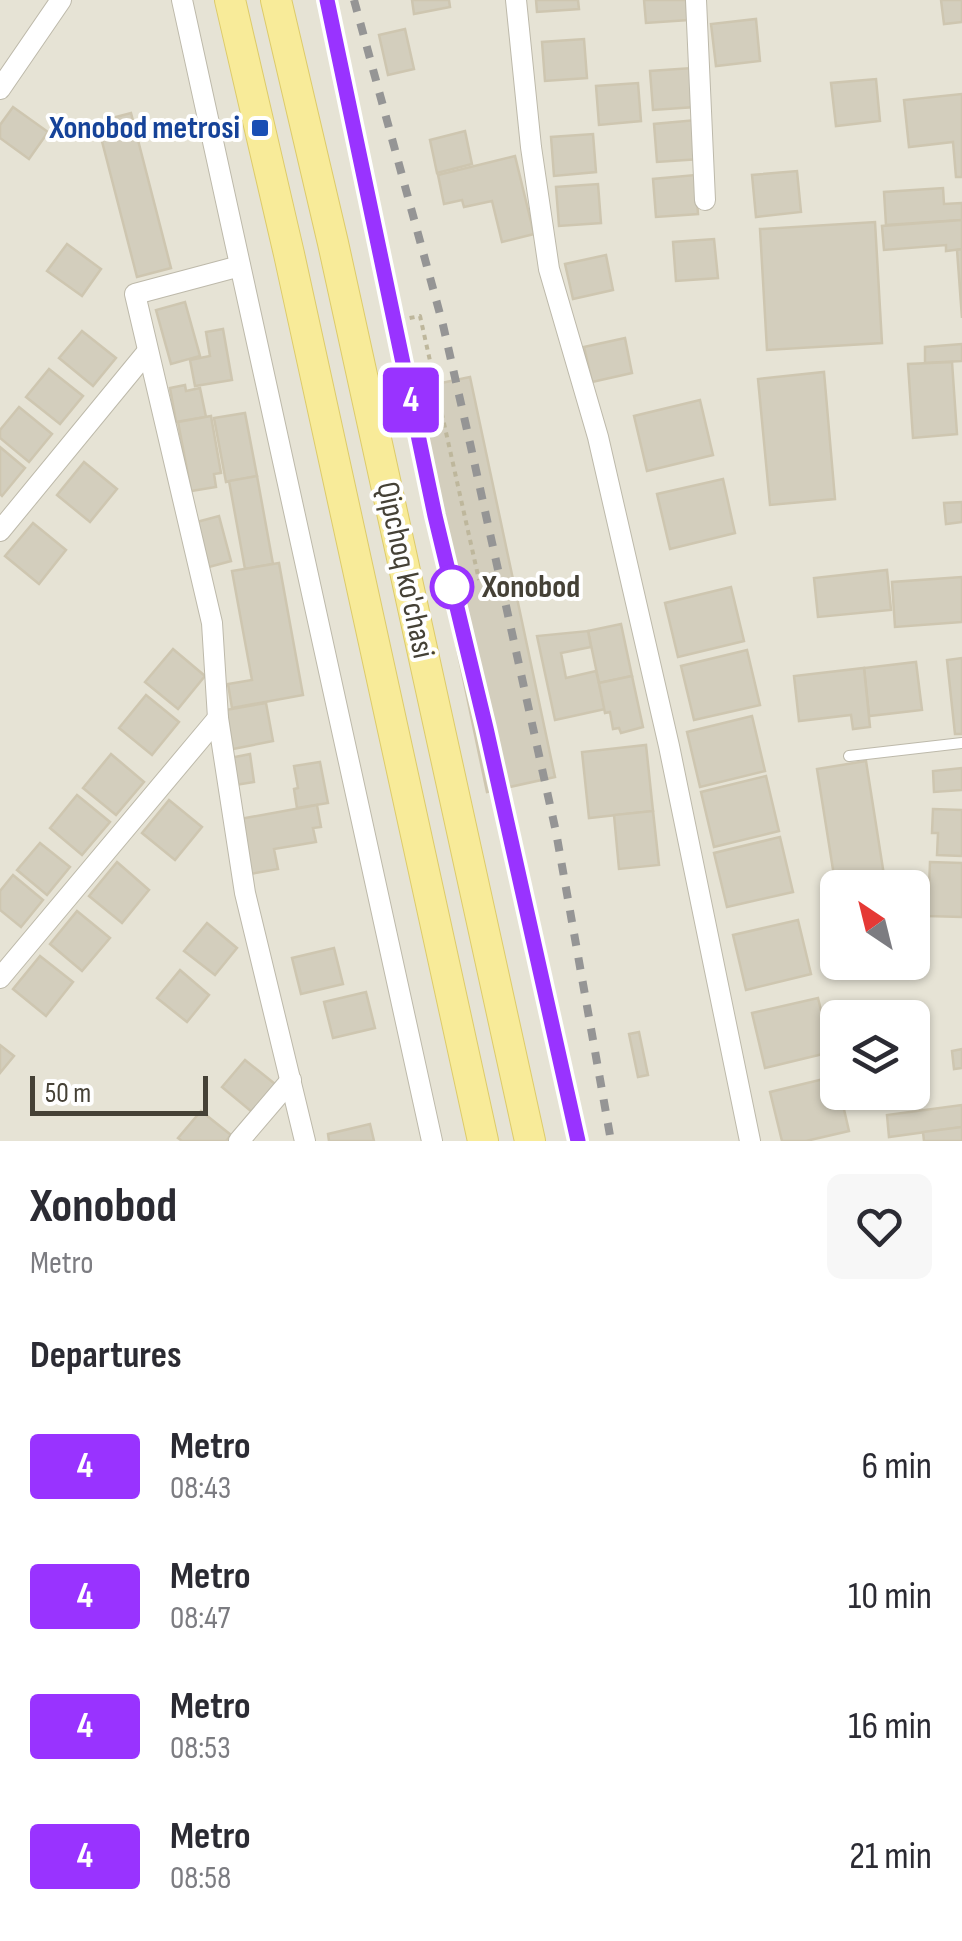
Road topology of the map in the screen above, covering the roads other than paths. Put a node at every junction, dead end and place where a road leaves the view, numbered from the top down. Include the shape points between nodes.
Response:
1 (61, 0) edge
2 (182, 0) edge
3 (230, 0) edge
4 (276, 0) edge
5 (516, 0) edge
6 (696, 0) edge
7 (0, 89) edge
8 (705, 200) dead end
9 (240, 266) junction
10 (147, 352) junction
11 (0, 530) edge
12 (218, 718) junction
13 (962, 743) edge
14 (849, 756) dead end
15 (0, 978) edge
16 (291, 1080) junction
17 (240, 1141) edge
18 (305, 1141) edge
19 (432, 1141) edge
20 (483, 1141) edge
21 (530, 1141) edge
22 (750, 1141) edge

1 - 7 street
2 - 9 street
3 - 20 main road, Qipchoq ko'chasi
4 - 21 main road, Qipchoq ko'chasi
5 - 22 street via 549,268 598,437
6 - 8 street
9 - 10 street via 135,294
9 - 19 street
10 - 11 street
10 - 12 street via 212,624
12 - 15 street
12 - 16 street via 245,893
13 - 14 lane
16 - 17 street
16 - 18 street

